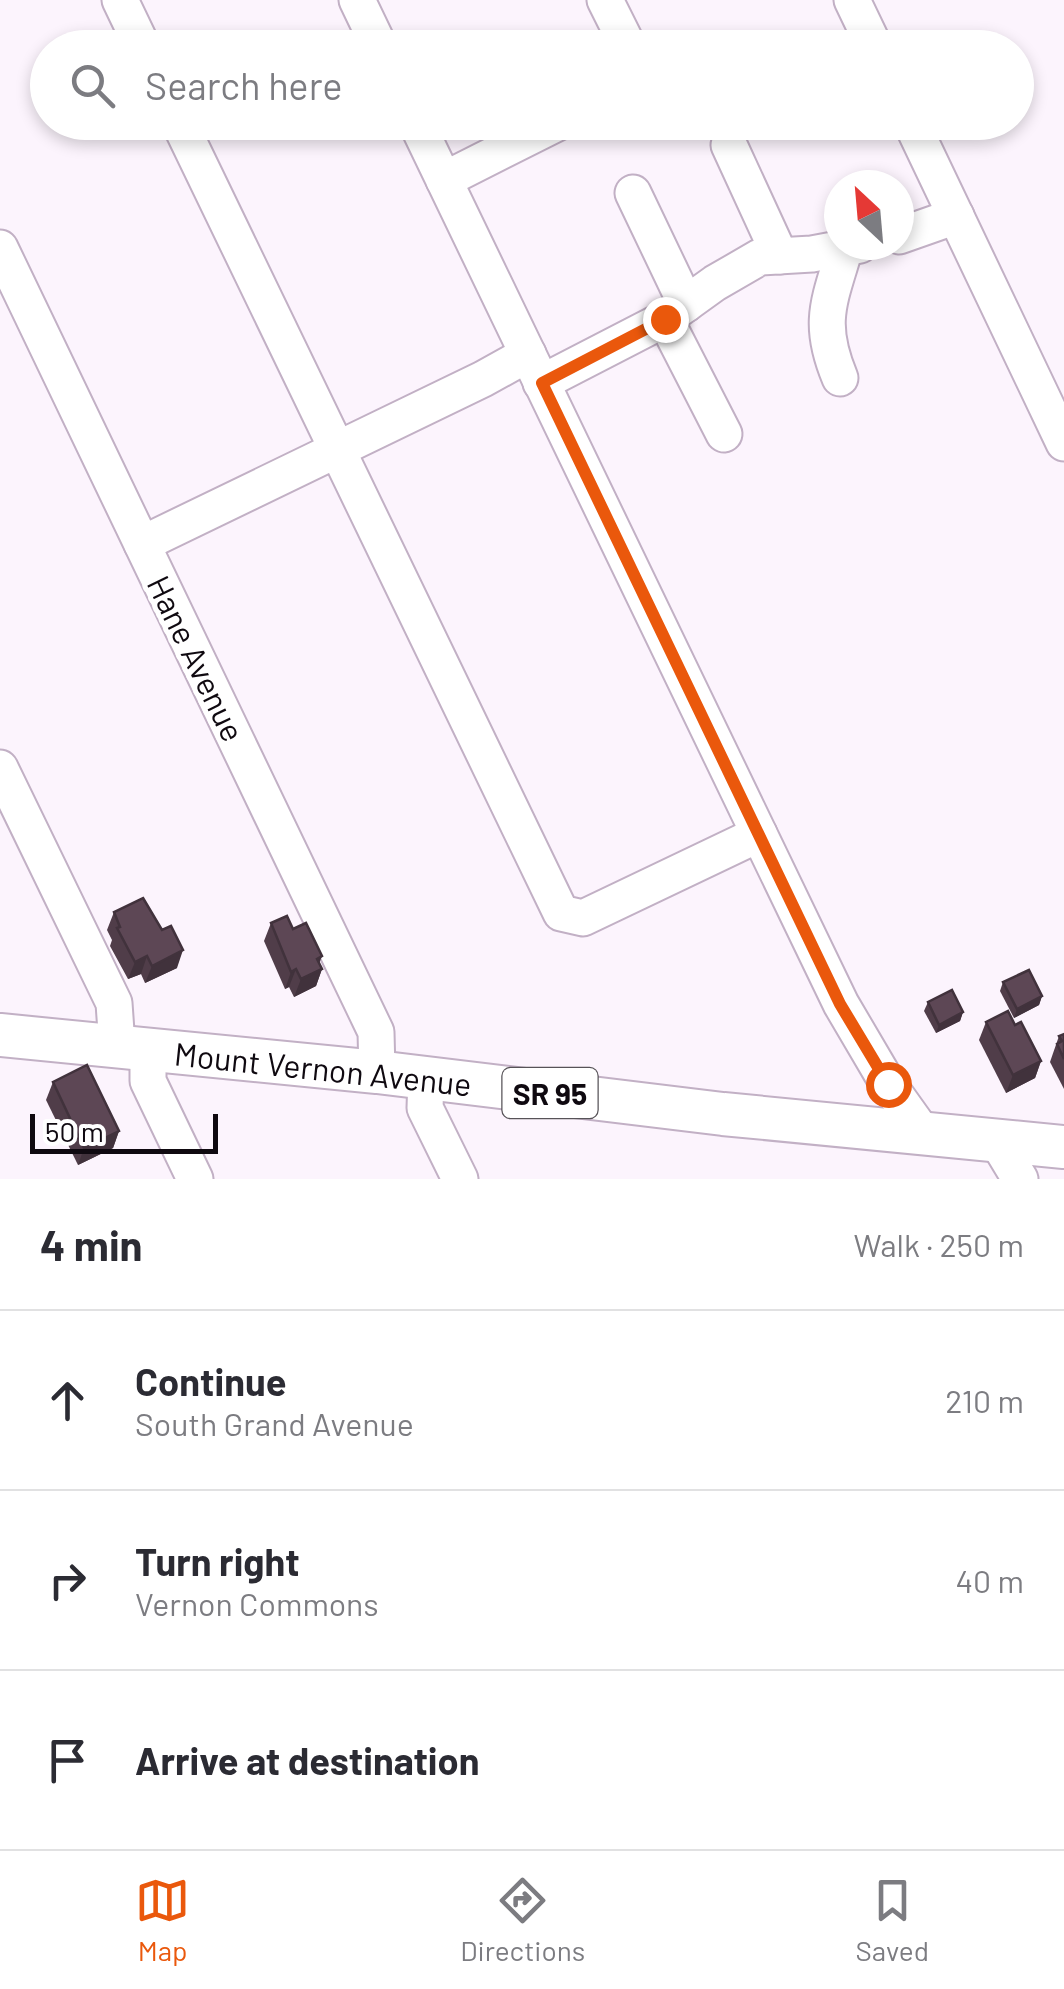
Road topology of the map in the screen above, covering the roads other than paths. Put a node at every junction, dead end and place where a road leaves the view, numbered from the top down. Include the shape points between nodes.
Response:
1 (120, 0) edge
2 (357, 0) edge
3 (606, 0) edge
4 (852, 0) edge
5 (134, 30) edge
6 (371, 30) edge
7 (620, 30) edge
8 (866, 30) edge
9 (188, 140) edge
10 (425, 140) edge
11 (523, 140) edge
12 (920, 140) edge
13 (729, 144) dead end
14 (444, 180) junction
15 (633, 192) dead end
16 (956, 216) junction
17 (914, 231) edge
18 (0, 248) edge
19 (824, 250) edge
20 (780, 256) junction
21 (847, 260) edge
22 (10, 294) edge
23 (676, 311) junction
24 (534, 369) junction
25 (840, 378) dead end
26 (724, 434) dead end
27 (1064, 443) edge
28 (337, 450) junction
29 (142, 544) junction
30 (0, 768) edge
31 (759, 834) junction
32 (0, 1035) edge
33 (133, 1048) junction
34 (376, 1072) junction
35 (426, 1078) junction
36 (923, 1133) junction
37 (996, 1141) junction
38 (1064, 1148) edge
39 (195, 1179) edge
40 (460, 1179) edge
41 (1020, 1179) edge

1 - 5 street
2 - 6 street
3 - 7 street
4 - 8 street
9 - 28 street
10 - 14 street
11 - 14 street
12 - 16 street
13 - 20 street
14 - 24 street
15 - 23 street
16 - 17 street
16 - 27 street
18 - 22 street, Hane Avenue
19 - 20 street
20 - 23 street via 760,258
21 - 25 street via 825,320
22 - 29 street, Hane Avenue
23 - 24 street
23 - 26 street
24 - 28 street
24 - 31 street
28 - 29 street
28 - 31 street via 561,913 583,918
29 - 34 street, Hane Avenue via 376,1032
30 - 33 street
31 - 36 street via 840,1004
32 - 33 main road, Mount Vernon Avenue / SR 95
33 - 34 main road, Mount Vernon Avenue / SR 95
33 - 39 street
34 - 35 main road, Mount Vernon Avenue / SR 95
35 - 36 main road, Mount Vernon Avenue / SR 95
35 - 40 street via 424,1108
36 - 37 main road, Mount Vernon Avenue / SR 95
37 - 38 main road, Mount Vernon Avenue / SR 95
37 - 41 street

